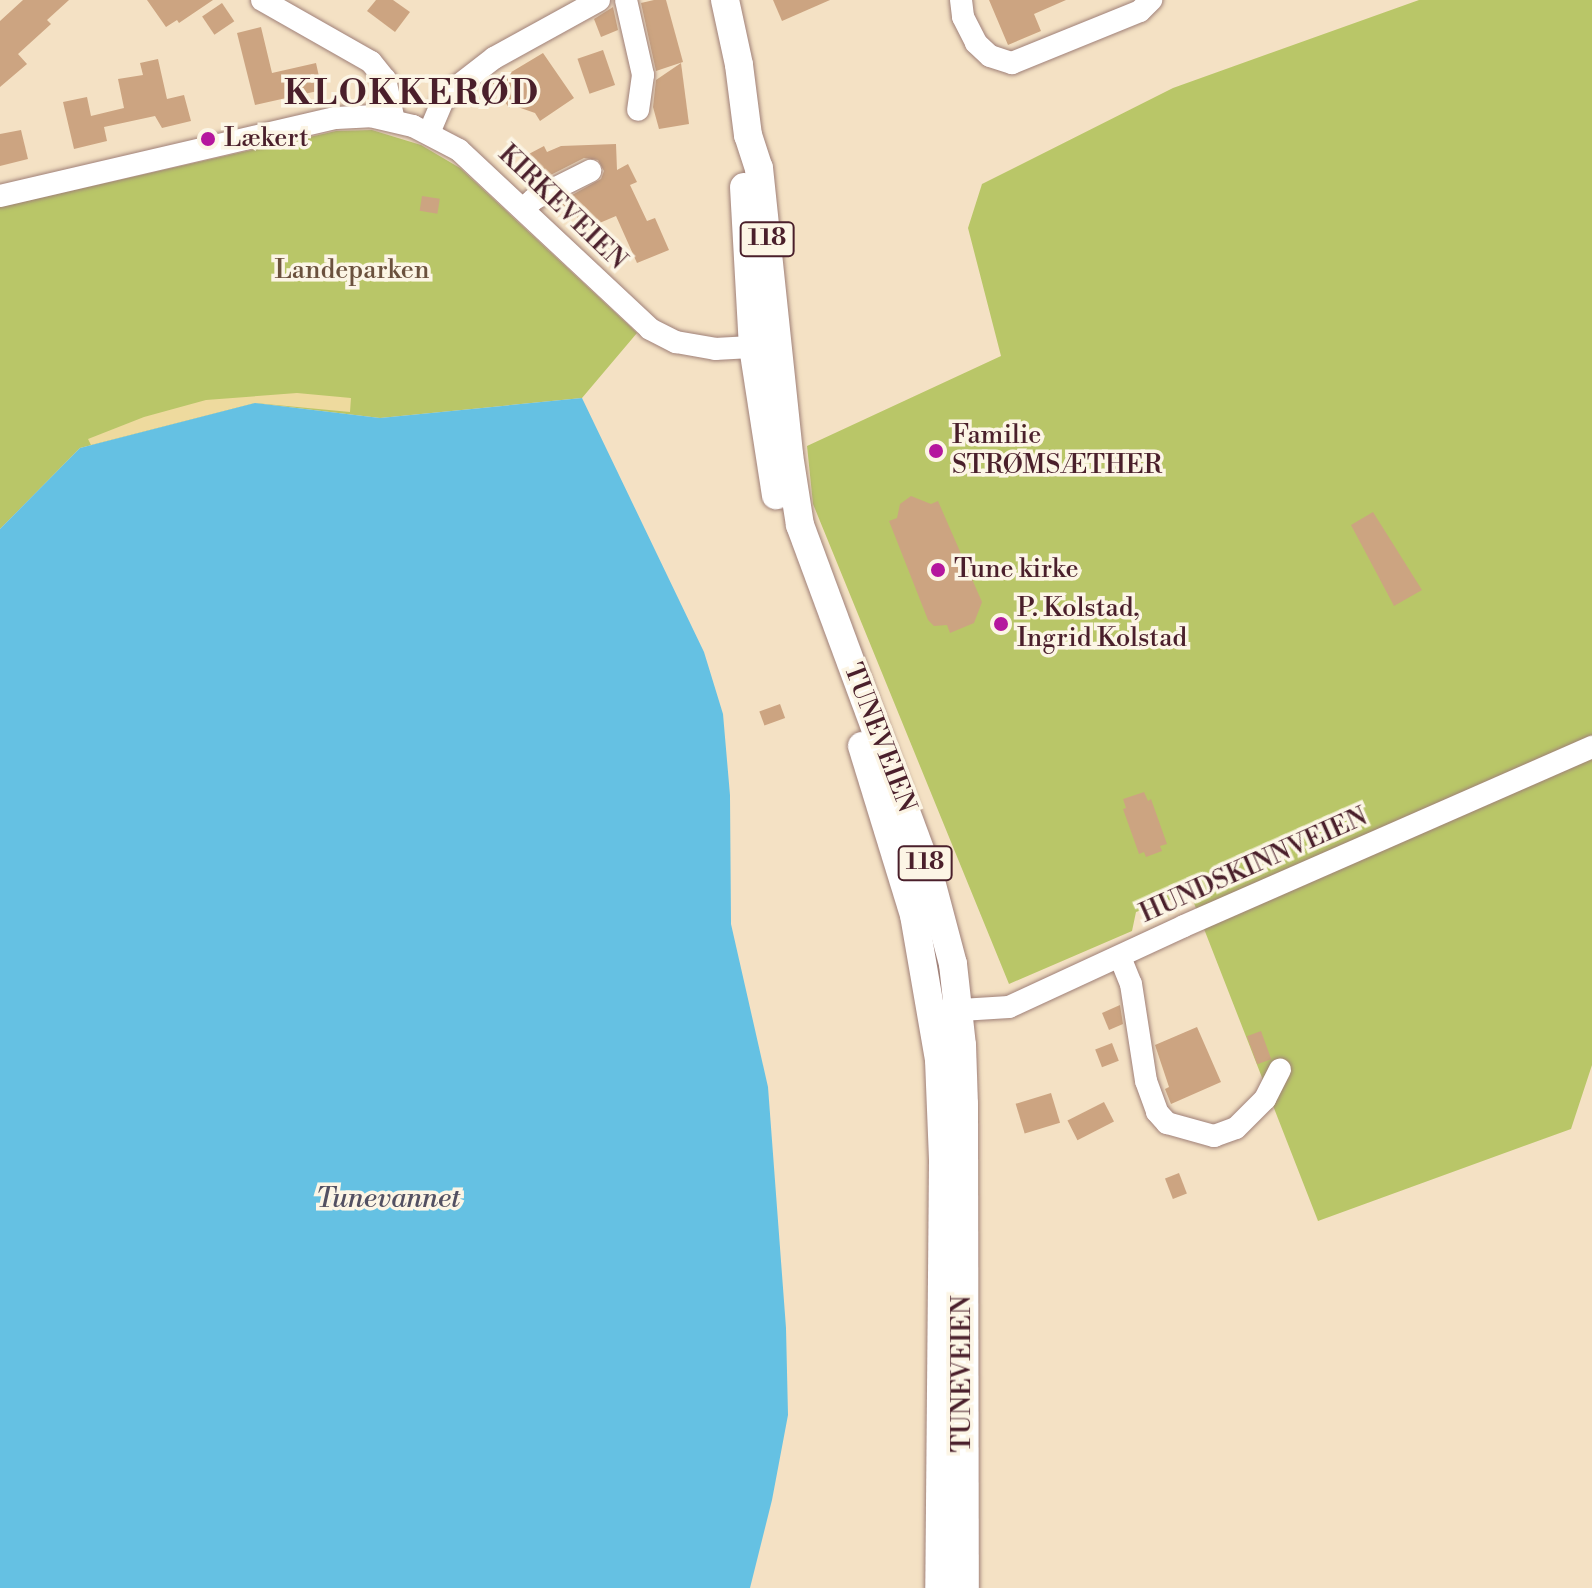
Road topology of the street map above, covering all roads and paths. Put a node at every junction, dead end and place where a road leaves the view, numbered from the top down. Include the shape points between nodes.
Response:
1 (262, 0) edge
2 (599, 0) edge
3 (626, 0) edge
4 (725, 0) edge
5 (961, 0) edge
6 (1151, 0) edge
7 (638, 110) dead end
8 (394, 121) junction
9 (429, 133) junction
10 (590, 171) dead end
11 (0, 196) edge
12 (523, 209) junction
13 (766, 346) junction
14 (1592, 747) edge
15 (1120, 957) junction
16 (946, 1011) junction
17 (1280, 1070) dead end
18 (939, 1588) edge
19 (965, 1588) edge

1 - 8 street via 371,62 385,79
2 - 9 street via 494,58 454,89 442,102
3 - 7 street via 643,75
4 - 13 main road, TUNEVEIEN / 118 via 748,135 759,168
5 - 6 street via 976,43 990,56 1012,63 1140,11
8 - 9 street, KIRKEVEIEN
8 - 11 street, KIRKEVEIEN via 336,118
9 - 12 street, KIRKEVEIEN via 459,150
10 - 12 street
12 - 13 street, KIRKEVEIEN via 650,329 715,349
13 - 16 main road, TUNEVEIEN / 118 via 779,509
14 - 15 street, HUNDSKINNVEIEN
15 - 16 street, HUNDSKINNVEIEN via 1009,1007
15 - 17 street via 1131,984 1146,1081 1157,1112 1167,1123 1214,1136 1236,1128 1265,1099
16 - 18 main road, TUNEVEIEN / 118
16 - 19 main road, TUNEVEIEN / 118 via 964,1104

